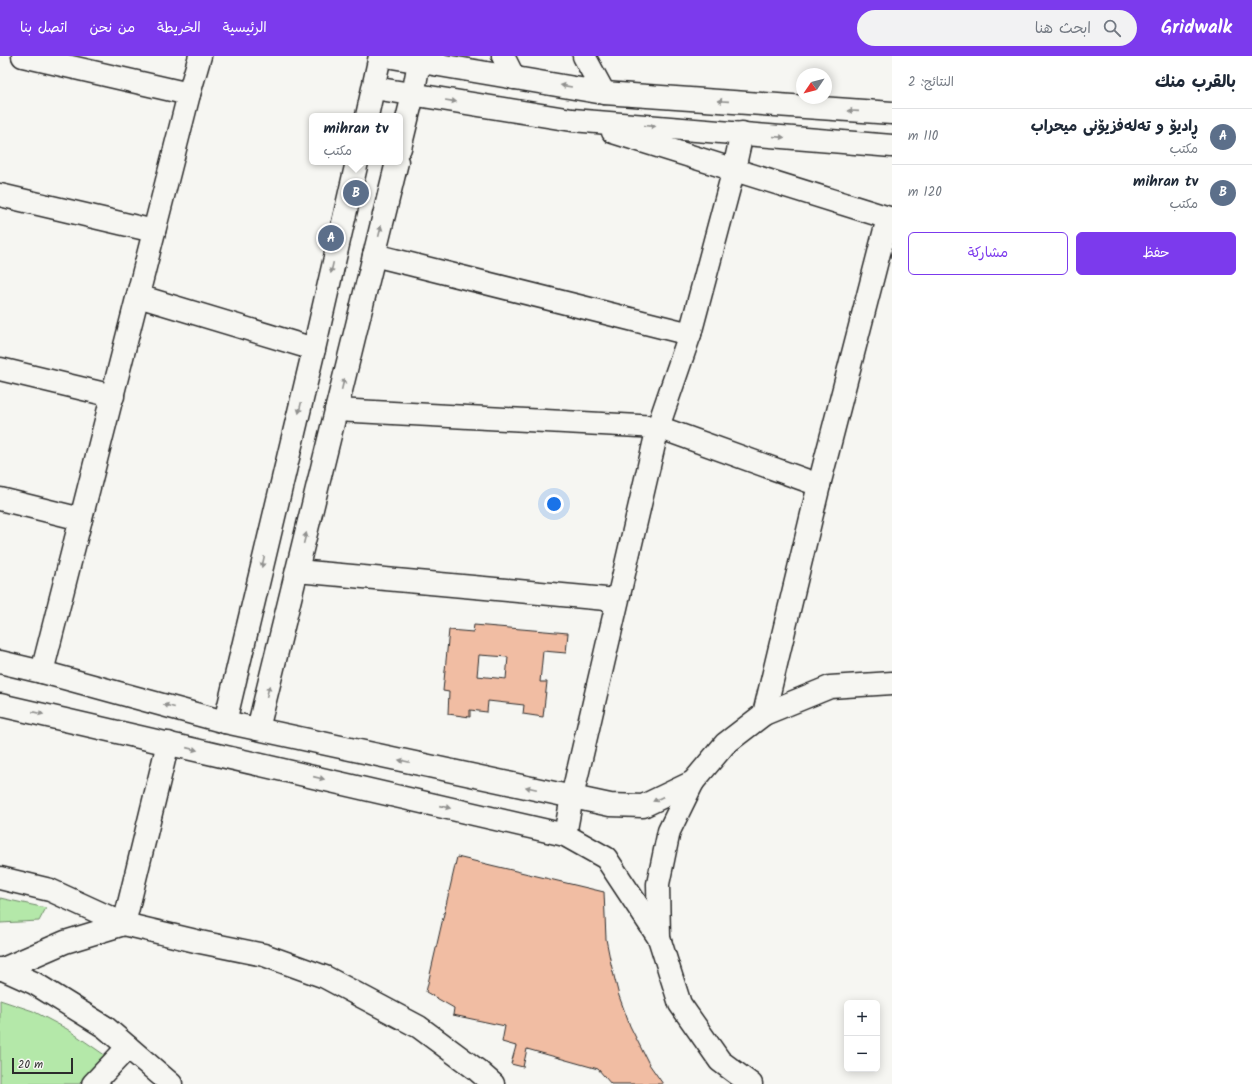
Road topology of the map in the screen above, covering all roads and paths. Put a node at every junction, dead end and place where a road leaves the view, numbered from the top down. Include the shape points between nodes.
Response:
1 (23, 56) edge
2 (200, 56) edge
3 (380, 56) edge
4 (386, 56) edge
5 (503, 56) edge
6 (584, 56) edge
7 (419, 62) junction
8 (514, 78) junction
9 (374, 88) junction
10 (604, 93) junction
11 (189, 94) junction
12 (413, 95) junction
13 (368, 113) edge
14 (892, 113) edge
15 (572, 120) junction
16 (742, 134) junction
17 (403, 136) edge
18 (892, 146) edge
19 (356, 165) edge
20 (396, 165) edge
21 (734, 169) junction
22 (0, 195) edge
23 (890, 218) edge
24 (154, 231) junction
25 (374, 255) junction
26 (138, 296) junction
27 (690, 334) junction
28 (314, 349) junction
29 (0, 368) edge
30 (113, 396) junction
31 (336, 410) junction
32 (658, 427) junction
33 (819, 485) junction
34 (0, 499) edge
35 (81, 519) junction
36 (297, 571) junction
37 (618, 600) junction
38 (0, 662) edge
39 (42, 672) junction
40 (892, 683) edge
41 (0, 705) edge
42 (764, 714) junction
43 (225, 722) junction
44 (258, 729) junction
45 (168, 743) junction
46 (693, 782) junction
47 (572, 797) junction
48 (565, 835) junction
49 (0, 878) edge
50 (124, 924) junction
51 (659, 938) junction
52 (2, 969) edge
53 (128, 1047) junction
54 (93, 1084) edge
55 (171, 1084) edge
56 (493, 1084) edge
57 (751, 1084) edge

1 - 11 street
2 - 11 street
3 - 9 street
4 - 7 street
5 - 8 street
6 - 10 street
7 - 8 street
7 - 12 street
10 -> 8 street
9 - 12 street
9 - 13 street
14 -> 10 street
11 - 24 street
12 -> 15 street
12 - 17 street
15 -> 16 street
15 - 21 street
16 -> 18 street
16 - 21 street
19 -> 28 street
25 -> 20 street
21 - 23 street
21 - 27 street
22 - 24 street
23 - 33 street
24 - 26 street
25 - 27 street
31 -> 25 street
26 - 28 street
26 - 30 street
27 - 32 street
28 -> 43 street
29 - 30 street
30 - 35 street
31 - 32 street
36 -> 31 street
32 - 33 street
32 - 37 street
33 - 42 street
34 - 35 street
35 - 39 street
36 - 37 street
44 -> 36 street
37 - 47 street
38 - 39 street
43 -> 39 street
40 - 42 street via 830,687
41 -> 45 street
42 - 46 street via 725,744
43 - 44 street
47 -> 44 street
45 -> 48 street
45 - 50 street
46 -> 47 street via 643,806 610,805
46 - 51 street via 669,831 659,876
47 - 48 street
48 - 51 street via 606,858
49 - 50 street via 50,890
50 - 52 street via 65,942
50 - 56 street via 264,955 325,977 419,1027
51 - 57 street via 680,1004 720,1061
52 - 53 street via 34,983 105,1027
53 - 54 street
53 - 55 street

